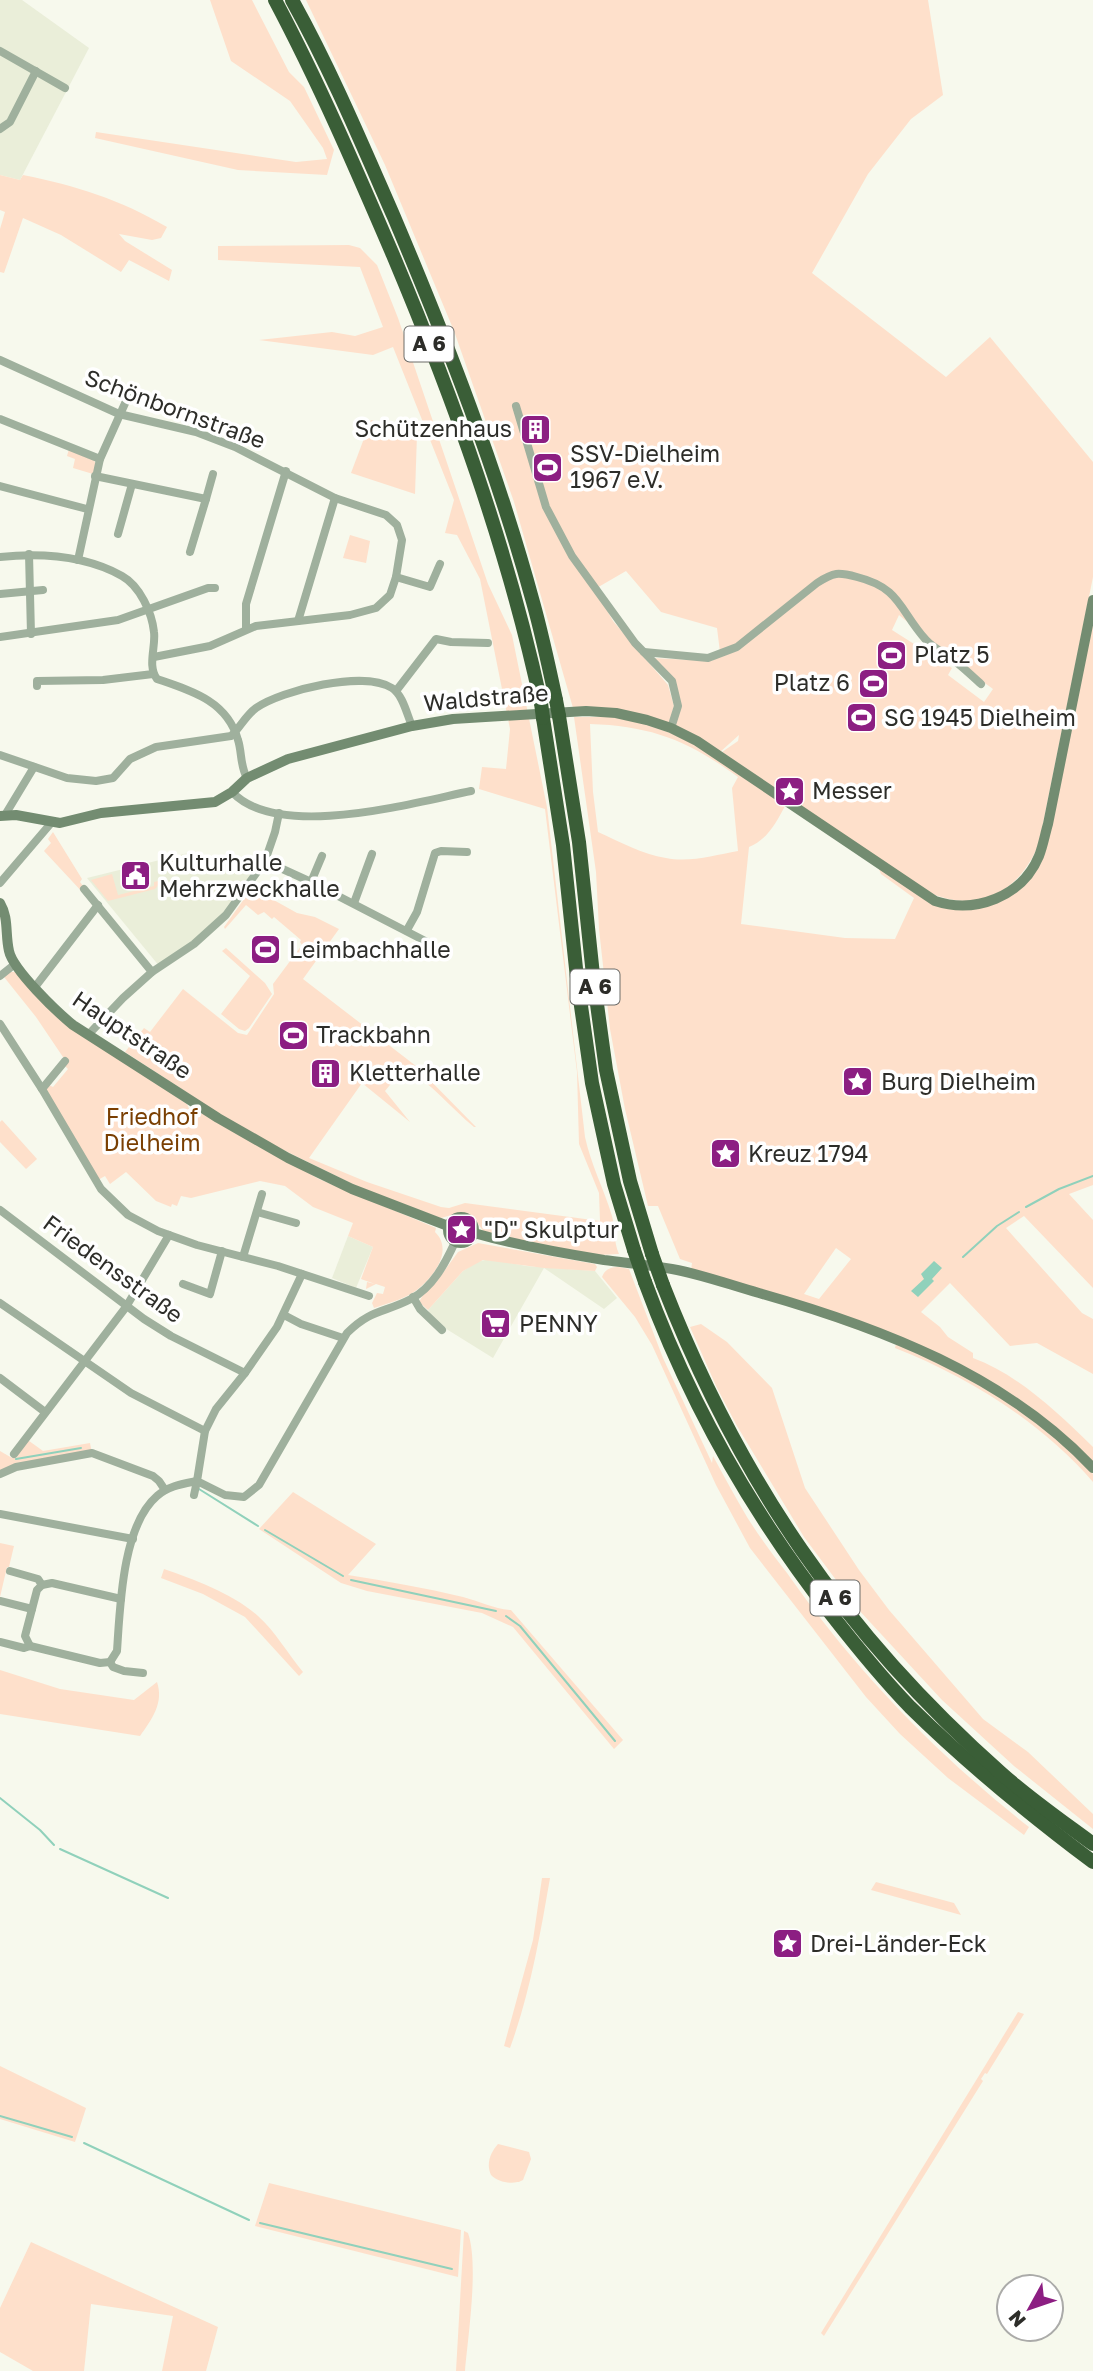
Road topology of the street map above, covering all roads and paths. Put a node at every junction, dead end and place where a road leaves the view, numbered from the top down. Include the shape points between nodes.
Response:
1 (275, 0) edge
2 (292, 0) edge
3 (0, 51) edge
4 (36, 71) junction
5 (65, 88) dead end
6 (0, 130) edge
7 (0, 360) edge
8 (131, 390) dead end
9 (516, 406) dead end
10 (119, 414) junction
11 (0, 419) edge
12 (100, 459) junction
13 (286, 471) junction
14 (213, 474) dead end
15 (95, 476) junction
16 (132, 484) junction
17 (0, 486) edge
18 (335, 498) junction
19 (206, 499) junction
20 (87, 509) junction
21 (118, 534) dead end
22 (190, 552) dead end
23 (29, 554) junction
24 (0, 556) edge
25 (78, 561) junction
26 (440, 564) dead end
27 (396, 577) junction
28 (215, 588) dead end
29 (43, 590) dead end
30 (29, 591) junction
31 (0, 594) edge
32 (1093, 600) edge
33 (147, 609) junction
34 (298, 621) junction
35 (246, 629) junction
36 (31, 634) junction
37 (0, 637) edge
38 (488, 643) dead end
39 (644, 652) junction
40 (154, 657) junction
41 (153, 674) junction
42 (981, 684) dead end
43 (37, 686) dead end
44 (396, 691) junction
45 (412, 726) junction
46 (671, 728) junction
47 (236, 732) junction
48 (0, 755) edge
49 (34, 767) junction
50 (247, 778) junction
51 (471, 791) dead end
52 (232, 792) junction
53 (279, 813) junction
54 (3, 815) edge
55 (52, 822) junction
56 (467, 852) dead end
57 (372, 854) dead end
58 (322, 856) dead end
59 (265, 861) junction
60 (312, 881) junction
61 (0, 883) edge
62 (85, 888) dead end
63 (0, 903) edge
64 (354, 903) junction
65 (98, 905) junction
66 (407, 930) junction
67 (431, 944) dead end
68 (15, 964) junction
69 (152, 972) junction
70 (0, 976) edge
71 (36, 987) junction
72 (0, 1024) edge
73 (88, 1035) junction
74 (65, 1061) dead end
75 (42, 1089) junction
76 (262, 1194) dead end
77 (0, 1210) edge
78 (257, 1212) junction
79 (296, 1223) dead end
80 (448, 1226) junction
81 (474, 1233) junction
82 (169, 1236) junction
83 (455, 1242) junction
84 (222, 1251) junction
85 (243, 1257) junction
86 (302, 1274) junction
87 (183, 1284) dead end
88 (369, 1296) dead end
89 (413, 1297) junction
90 (0, 1303) edge
91 (126, 1307) junction
92 (284, 1315) junction
93 (442, 1330) dead end
94 (343, 1338) junction
95 (83, 1362) junction
96 (245, 1373) junction
97 (0, 1378) edge
98 (45, 1412) junction
99 (205, 1432) junction
100 (14, 1454) dead end
101 (1093, 1468) edge
102 (0, 1474) edge
103 (197, 1481) junction
104 (165, 1490) junction
105 (194, 1495) dead end
106 (0, 1514) edge
107 (133, 1539) junction
108 (10, 1571) dead end
109 (42, 1585) junction
110 (121, 1599) junction
111 (0, 1601) edge
112 (32, 1609) junction
113 (0, 1642) edge
114 (30, 1646) junction
115 (110, 1662) junction
116 (143, 1673) dead end
117 (1093, 1844) edge
118 (1093, 1861) edge

1 - 118 highway, A 6, bridge via 363,184 438,368 506,563 544,718 592,1083 634,1250 677,1362 758,1512 862,1653 909,1706 995,1785
2 - 117 highway, A 6, bridge via 371,165 452,361 516,542 559,716 606,1070 630,1181 652,1254 691,1354 730,1434 823,1583 950,1726 1002,1774
3 - 4 street
4 - 5 street
4 - 6 street via 10,122
7 - 10 street, Schönbornstraße
8 - 10 street
9 - 39 street via 546,506 572,556
10 - 12 street
10 - 13 street, Schönbornstraße via 196,432
11 - 12 street
12 - 15 street
13 - 18 street, Schönbornstraße
13 - 35 street via 246,604
14 - 19 street
15 - 16 street
15 - 20 street
16 - 19 street
16 - 21 street
17 - 20 street
18 - 27 street, Schönbornstraße via 386,515 397,525 402,540
18 - 34 street
19 - 22 street
20 - 25 street
23 - 24 street
23 - 25 street
23 - 30 street
25 - 33 street via 124,577 137,589
26 - 27 street via 430,587
27 - 34 street via 390,595 376,608
28 - 33 street
29 - 30 street
30 - 31 street
30 - 36 street
32 - 46 street, Waldstraße via 1039,855 1015,887 989,902 962,906 935,901
33 - 36 street via 118,620
33 - 40 street via 154,631
34 - 35 street
35 - 40 street via 210,646
36 - 37 street
38 - 44 street via 436,639
39 - 42 street via 708,658 727,651 817,583 842,573 885,586 928,642
39 - 46 street via 672,681 678,706
40 - 41 street
41 - 43 street via 37,681
41 - 47 street via 213,702
44 - 45 street
44 - 47 street via 361,680 301,690 257,707
45 - 46 street, Waldstraße via 586,711 633,716
45 - 50 street, Waldstraße via 288,759
47 - 49 street via 225,738 153,748 130,758 110,780 76,781
47 - 50 street
48 - 49 street
49 - 54 street
50 - 52 street, Waldstraße
51 - 53 street via 331,817
52 - 53 street via 247,803
52 - 55 street via 197,805
53 - 59 street
54 - 55 street
55 - 61 street
56 - 66 street via 435,853 418,912
57 - 64 street
58 - 60 street
59 - 60 street
59 - 69 street via 212,930
60 - 64 street
62 - 65 street
63 - 68 street, Hauptstraße
64 - 66 street
65 - 69 street
65 - 71 street
66 - 67 street
68 - 70 street
68 - 71 street, Hauptstraße
69 - 73 street
71 - 73 street, Hauptstraße via 55,1010
72 - 75 street
73 - 80 street, Hauptstraße via 218,1118 314,1172
74 - 75 street
75 - 82 street via 101,1189 128,1215
76 - 78 street
77 - 91 street, Friedensstraße
78 - 79 street
78 - 85 street
80 - 81 street via 462,1217 473,1224
80 - 83 street
81 - 83 street via 466,1242
81 - 101 street via 543,1250 673,1269 844,1320 942,1360 1008,1397
82 - 84 street
82 - 91 street
83 - 89 street via 435,1278
84 - 85 street
84 - 87 street via 210,1294
85 - 86 street
86 - 88 street
86 - 92 street
89 - 93 street
89 - 94 street via 367,1316
90 - 95 street
91 - 95 street
91 - 96 street, Friedensstraße via 171,1336
92 - 94 street
92 - 96 street
94 - 103 street via 251,1493 233,1497
95 - 98 street
95 - 99 street via 154,1407
96 - 99 street via 216,1409
97 - 98 street
98 - 100 street
99 - 103 street
102 - 104 street via 16,1466 92,1452 153,1476
103 - 104 street
103 - 105 street
104 - 107 street via 149,1504
106 - 107 street
107 - 110 street
108 - 109 street via 38,1579
109 - 110 street via 52,1583
109 - 112 street
110 - 115 street via 117,1651
111 - 112 street
112 - 114 street via 25,1636
113 - 114 street
114 - 115 street
115 - 116 street via 124,1671

